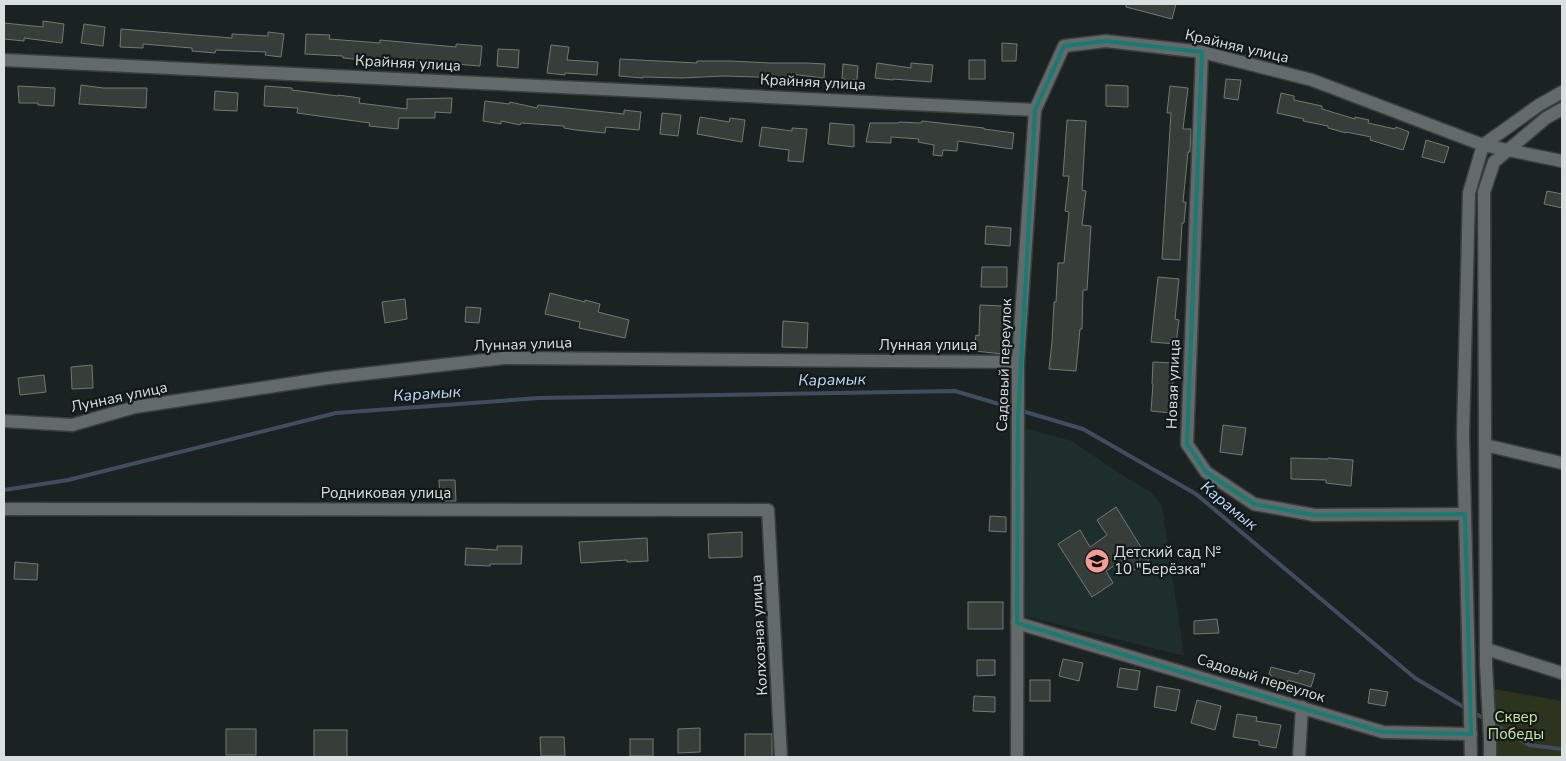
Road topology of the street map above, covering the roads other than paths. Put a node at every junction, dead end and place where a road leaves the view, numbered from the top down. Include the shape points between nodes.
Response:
1 (1202, 52) junction
2 (4, 60) edge
3 (1562, 92) edge
4 (1562, 109) edge
5 (1035, 110) junction
6 (1483, 145) junction
7 (1508, 150) junction
8 (1562, 160) edge
9 (1018, 362) junction
10 (4, 421) edge
11 (1485, 445) junction
12 (1562, 462) edge
13 (4, 509) edge
14 (768, 510) joint
15 (1466, 514) junction
16 (1017, 622) junction
17 (1486, 649) junction
18 (1562, 673) edge
19 (1302, 707) junction
20 (1471, 734) junction
21 (781, 757) edge
22 (1017, 757) edge
23 (1299, 757) edge
24 (1470, 757) edge
25 (1490, 757) edge

1 - 5 street, Крайняя улица via 1106,41 1064,46
1 - 6 street, Крайняя улица via 1312,80
1 - 15 street, Новая улица via 1187,444 1206,472 1254,504 1314,515
2 - 5 street, Крайняя улица
3 - 6 street
4 - 7 street via 1546,118
5 - 9 street, Садовый переулок
6 - 7 street, Крайняя улица
6 - 15 street via 1469,193 1463,436
7 - 8 street, Крайняя улица
7 - 11 street via 1494,162 1484,192
9 - 10 street, Лунная улица via 504,358 328,378 134,407 72,425
9 - 16 street, Садовый переулок
11 - 12 street
11 - 17 street
13 - 14 street, Родниковая улица
14 - 21 street, Колхозная улица
15 - 20 street
16 - 19 street, Садовый переулок
16 - 22 street, Садовый переулок
17 - 18 street
17 - 25 street
19 - 20 street, Садовый переулок via 1383,732
19 - 23 street
20 - 24 street

